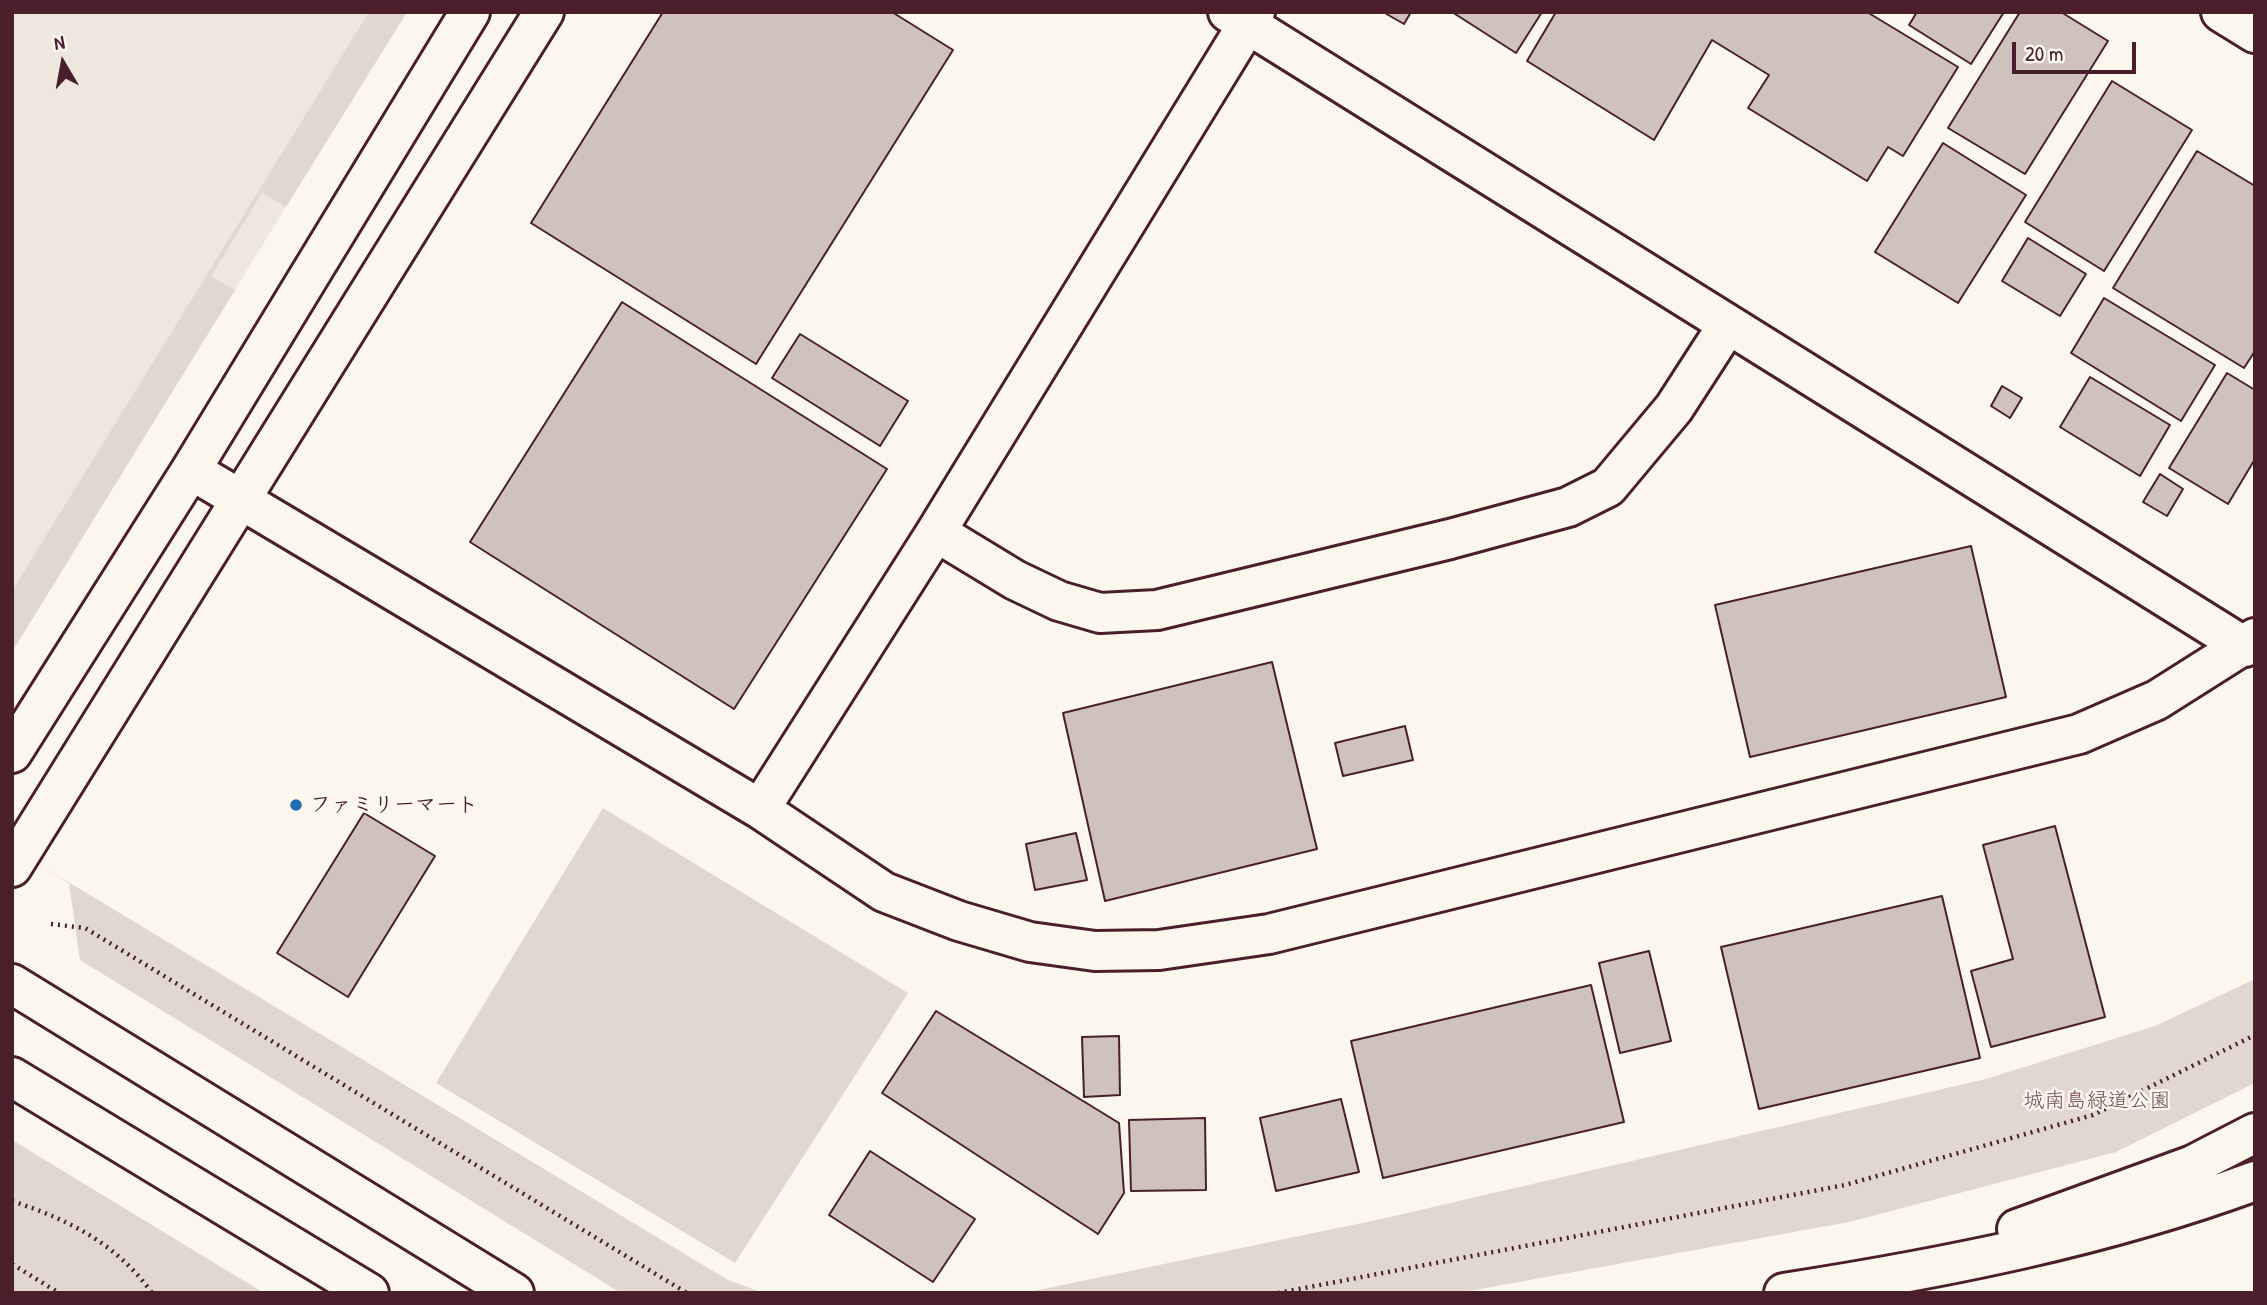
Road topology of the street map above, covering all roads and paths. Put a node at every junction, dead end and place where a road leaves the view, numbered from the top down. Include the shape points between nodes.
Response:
1 (470, 12) edge
2 (544, 12) edge
3 (2221, 12) edge
4 (1243, 16) edge
5 (2255, 33) edge
6 (1727, 326) junction
7 (191, 470) junction
8 (242, 499) junction
9 (936, 532) junction
10 (2250, 643) edge
11 (12, 753) edge
12 (760, 809) junction
13 (12, 867) edge
14 (51, 924) dead end
15 (12, 984) edge
16 (2255, 1035) edge
17 (12, 1077) edge
18 (2255, 1133) edge
19 (2255, 1181) edge
20 (12, 1201) edge
21 (12, 1265) edge
22 (1887, 1277) junction
23 (59, 1293) edge
24 (152, 1293) edge
25 (369, 1293) edge
26 (514, 1293) edge
27 (687, 1293) edge
28 (1278, 1293) edge
29 (1784, 1293) edge

1 - 7 street
2 - 8 street
3 - 5 street
4 - 6 street
4 - 9 street
6 - 9 street via 1674,408 1608,487 1568,507 1450,539 1157,610 1100,614 1015,580
6 - 10 street
7 - 8 street
7 - 11 street
8 - 12 street
8 - 13 street
9 - 12 street
10 - 12 street via 2157,700 2079,734 1269,934 1159,950 1095,951 1030,942 959,921 884,892
14 - 27 path via 85,928
15 - 26 street
16 - 28 path via 2093,1115 1845,1185
17 - 25 street
18 - 22 street via 2193,1165
19 - 22 street via 2091,1234
20 - 24 path via 82,1228 115,1250
21 - 23 path
22 - 29 street

